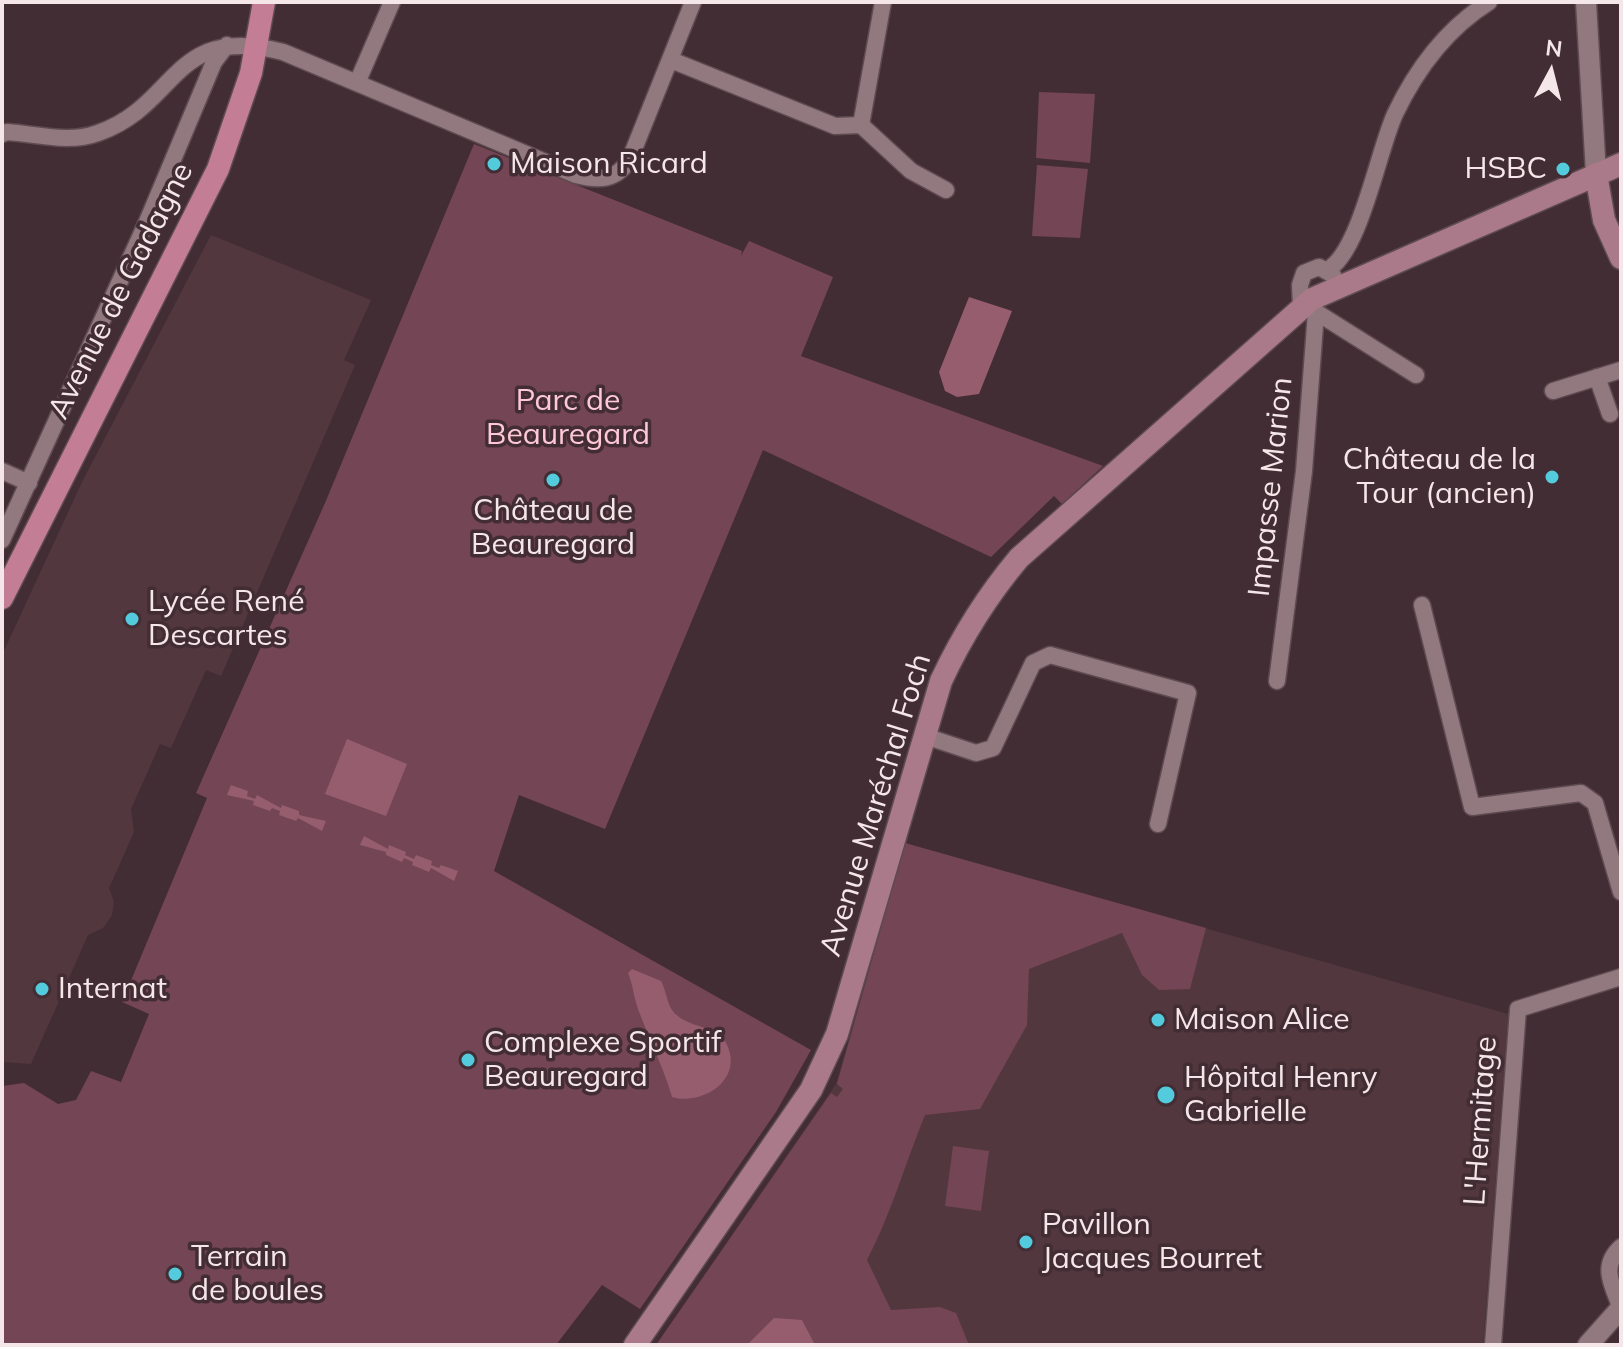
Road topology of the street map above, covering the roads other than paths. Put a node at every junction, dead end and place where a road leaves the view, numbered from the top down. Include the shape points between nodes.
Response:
1 (264, 2) edge
2 (392, 2) edge
3 (693, 2) edge
4 (883, 2) edge
5 (1489, 2) edge
6 (1586, 2) edge
7 (227, 45) junction
8 (257, 46) junction
9 (671, 60) junction
10 (357, 83) junction
11 (861, 125) junction
12 (2, 134) edge
13 (1621, 164) edge
14 (1596, 174) junction
15 (946, 190) dead end
16 (1621, 258) edge
17 (1334, 278) junction
18 (1310, 306) junction
19 (1621, 370) edge
20 (1416, 375) dead end
21 (1597, 377) junction
22 (1553, 391) dead end
23 (1610, 414) dead end
24 (2, 471) edge
25 (29, 483) junction
26 (2, 540) edge
27 (2, 598) edge
28 (1422, 605) dead end
29 (1277, 681) dead end
30 (925, 736) junction
31 (1158, 824) dead end
32 (1621, 892) edge
33 (1621, 977) edge
34 (1621, 1247) edge
35 (1621, 1308) edge
36 (635, 1345) edge
37 (1493, 1345) edge
38 (1588, 1345) edge

1 - 8 main road, Avenue de Gadagne
2 - 10 street
3 - 9 street
4 - 11 street
5 - 17 street via 1438,44 1416,74 1394,116
6 - 14 street
7 - 8 street
7 - 12 street via 201,54 116,126 96,134 74,139
7 - 25 street via 214,62
8 - 10 street
8 - 27 main road, Avenue de Gadagne via 218,169
9 - 10 street via 623,171 593,179
9 - 11 street via 835,126
11 - 15 street via 911,171
13 - 14 main road, Avenue Maréchal Foch
14 - 16 main road via 1604,220
14 - 17 main road, Avenue Maréchal Foch
17 - 18 main road, Avenue Maréchal Foch
18 - 20 street
18 - 29 street, Impasse Marion via 1304,471
18 - 30 main road, Avenue Maréchal Foch via 1019,558 959,642
19 - 21 street
21 - 22 street
21 - 23 street
24 - 25 street
25 - 26 street
28 - 32 street via 1472,807 1581,793 1595,803
30 - 31 street via 976,753 993,748 1033,663 1050,655 1188,693
30 - 36 main road, Avenue Maréchal Foch via 837,1034 817,1076
33 - 37 street, L'Hermitage via 1518,1009
34 - 35 street via 1610,1257 1608,1276
35 - 38 street

